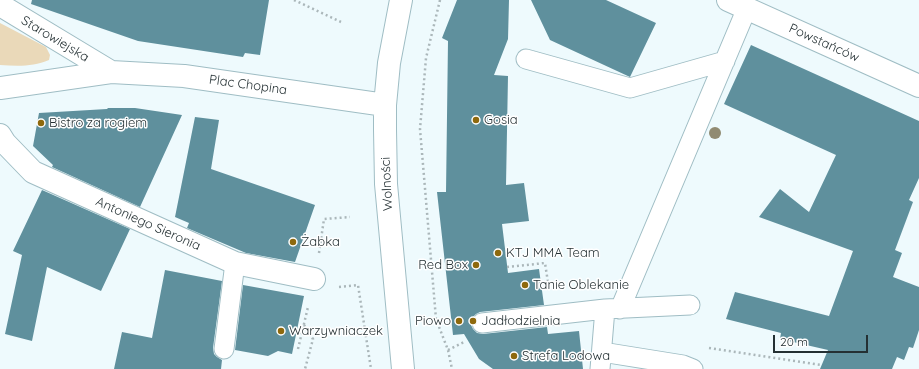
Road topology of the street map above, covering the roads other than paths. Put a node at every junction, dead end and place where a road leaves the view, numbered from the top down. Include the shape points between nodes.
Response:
1 (401, 0) edge
2 (738, 4) edge
3 (0, 5) edge
4 (526, 59) dead end
5 (725, 60) junction
6 (111, 72) junction
7 (919, 86) edge
8 (0, 88) edge
9 (385, 105) junction
10 (0, 136) edge
11 (235, 263) junction
12 (314, 279) road end
13 (690, 305) dead end
14 (613, 309) junction
15 (482, 323) dead end
16 (224, 349) dead end
17 (601, 361) edge
18 (403, 369) edge
19 (693, 369) edge

1 - 9 street, Wolności via 389,63
2 - 5 lane
2 - 7 street, Powstańców
3 - 6 street, Starowiejska
4 - 5 lane via 630,88
5 - 14 lane
6 - 8 street, Plac Chopina
6 - 9 street, Plac Chopina via 184,76
9 - 18 street, Wolności via 386,184
10 - 11 street, Antoniego Sieronia via 33,172
11 - 12 street, Antoniego Sieronia
11 - 16 lane
13 - 14 lane
14 - 15 lane
14 - 17 lane
17 - 19 lane via 683,365

